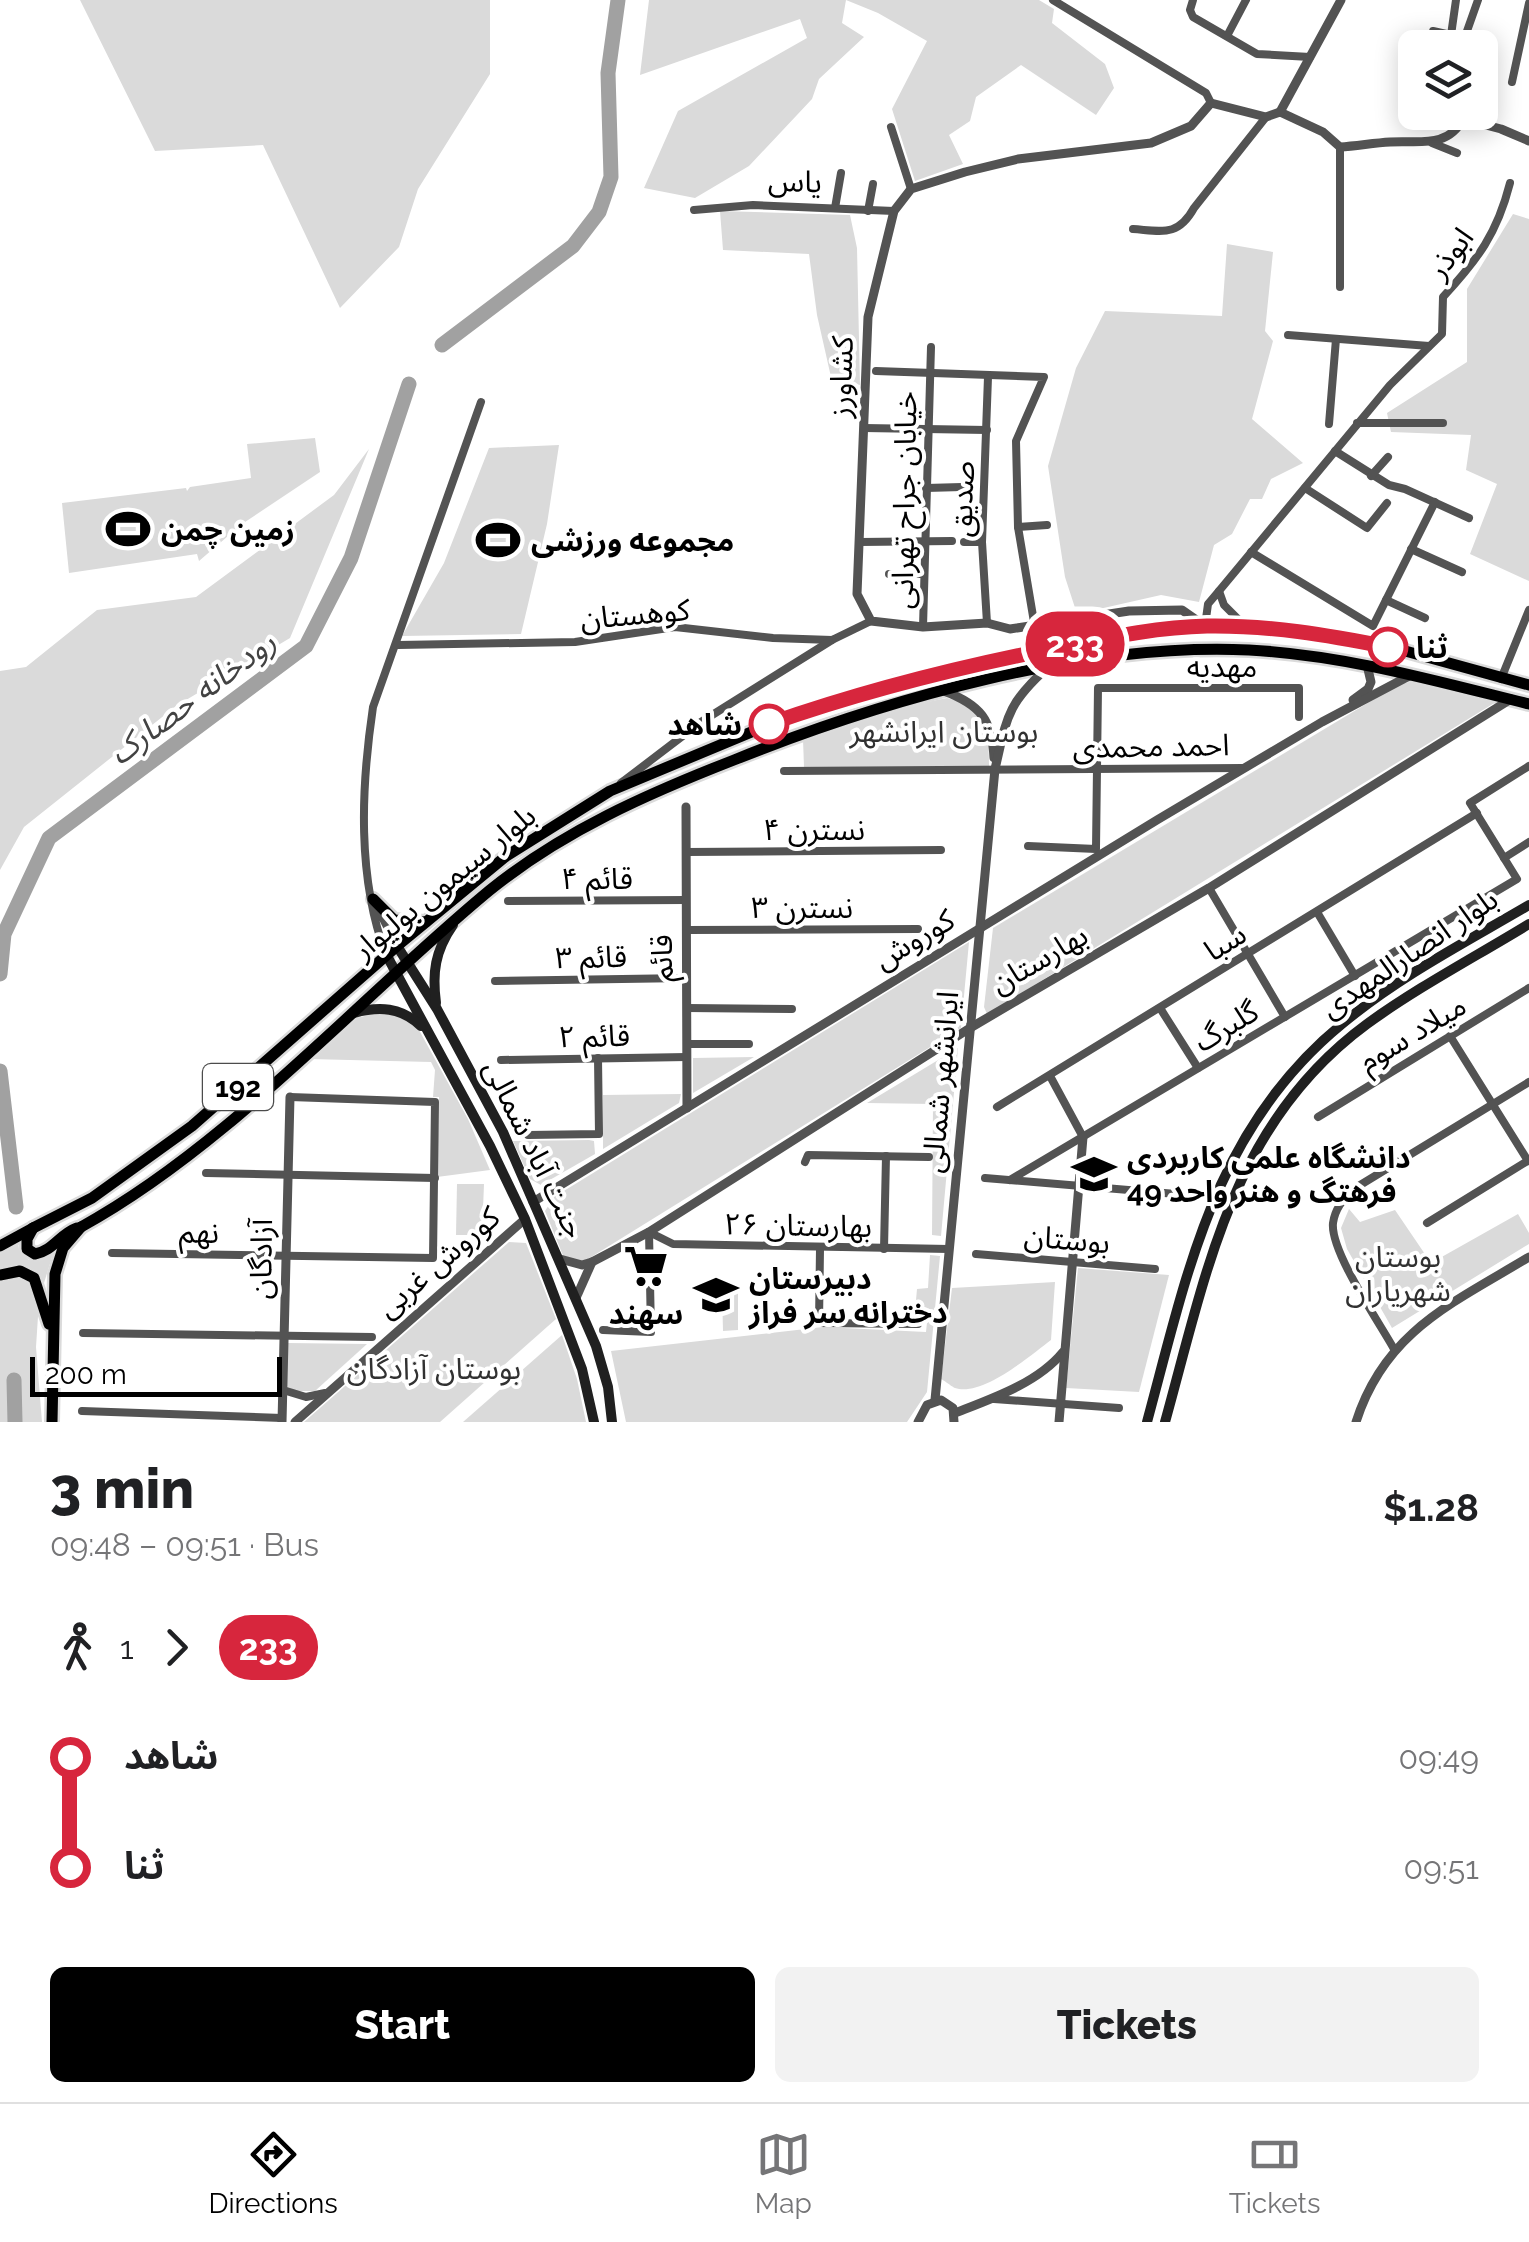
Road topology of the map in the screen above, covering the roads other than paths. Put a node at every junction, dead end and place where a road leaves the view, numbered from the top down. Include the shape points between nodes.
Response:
1 (1053, 0) edge
2 (1192, 0) edge
3 (1246, 0) edge
4 (1341, 0) edge
5 (1456, 0) edge
6 (1478, 0) edge
7 (1529, 3) edge
8 (1451, 30) edge
9 (1467, 30) edge
10 (1226, 36) junction
11 (1310, 57) junction
12 (1512, 82) dead end
13 (1211, 103) junction
14 (1280, 112) junction
15 (1266, 118) junction
16 (891, 128) dead end
17 (1529, 140) edge
18 (1432, 143) junction
19 (1340, 147) junction
20 (1457, 153) dead end
21 (841, 173) dead end
22 (1510, 183) dead end
23 (872, 184) dead end
24 (911, 190) junction
25 (835, 208) junction
26 (694, 210) dead end
27 (868, 211) junction
28 (894, 211) junction
29 (1133, 229) dead end
30 (1340, 286) dead end
31 (1288, 335) dead end
32 (1336, 339) junction
33 (1429, 346) junction
34 (931, 348) dead end
35 (876, 372) dead end
36 (930, 373) junction
37 (988, 376) junction
38 (481, 402) dead end
39 (1357, 422) junction
40 (1443, 423) dead end
41 (1329, 424) dead end
42 (864, 428) junction
43 (928, 428) junction
44 (987, 430) junction
45 (1335, 451) junction
46 (1388, 458) dead end
47 (1371, 476) junction
48 (962, 487) dead end
49 (926, 488) junction
50 (1305, 488) junction
51 (1435, 502) junction
52 (1387, 503) dead end
53 (1469, 518) dead end
54 (1047, 525) dead end
55 (1018, 526) junction
56 (952, 540) dead end
57 (860, 542) junction
58 (924, 542) junction
59 (964, 542) dead end
60 (982, 542) junction
61 (1411, 549) junction
62 (1251, 552) junction
63 (1462, 572) dead end
64 (890, 574) dead end
65 (923, 574) junction
66 (1219, 591) junction
67 (1386, 600) junction
68 (1529, 610) edge
69 (1425, 618) dead end
70 (871, 621) junction
71 (987, 623) junction
72 (1206, 626) junction
73 (923, 627) junction
74 (1035, 628) junction
75 (1247, 628) junction
76 (832, 640) junction
77 (398, 645) junction
78 (1366, 664) junction
79 (1048, 668) junction
80 (1411, 675) junction
81 (1501, 679) junction
82 (1529, 685) edge
83 (944, 691) junction
84 (1511, 700) junction
85 (1529, 704) edge
86 (1299, 717) dead end
87 (1322, 722) junction
88 (1529, 766) edge
89 (1247, 768) junction
90 (995, 770) junction
91 (1097, 770) junction
92 (784, 771) dead end
93 (610, 791) junction
94 (686, 808) dead end
95 (1477, 814) junction
96 (1529, 842) edge
97 (1028, 846) dead end
98 (941, 850) dead end
99 (686, 852) junction
100 (1504, 858) junction
101 (1209, 888) junction
102 (373, 899) junction
103 (686, 900) junction
104 (508, 901) dead end
105 (1529, 904) edge
106 (1317, 912) junction
107 (376, 914) junction
108 (456, 921) junction
109 (426, 922) junction
110 (1529, 924) edge
111 (980, 928) junction
112 (686, 930) junction
113 (918, 930) dead end
114 (398, 946) junction
115 (1248, 954) junction
116 (387, 956) junction
117 (402, 967) junction
118 (1355, 976) junction
119 (686, 978) junction
120 (495, 980) dead end
121 (1529, 988) edge
122 (686, 1008) junction
123 (1160, 1008) junction
124 (437, 1009) junction
125 (792, 1009) dead end
126 (350, 1014) junction
127 (1286, 1017) junction
128 (970, 1028) junction
129 (428, 1034) junction
130 (1450, 1036) junction
131 (687, 1044) junction
132 (750, 1044) dead end
133 (687, 1057) junction
134 (598, 1058) junction
135 (501, 1060) dead end
136 (1198, 1068) junction
137 (1050, 1076) junction
138 (1529, 1082) edge
139 (290, 1097) joint
140 (1492, 1104) junction
141 (997, 1107) dead end
142 (687, 1108) junction
143 (1318, 1117) dead end
144 (528, 1135) dead end
145 (1082, 1137) junction
146 (886, 1156) junction
147 (929, 1157) dead end
148 (1528, 1161) edge
149 (805, 1162) dead end
150 (206, 1173) dead end
151 (288, 1174) junction
152 (434, 1178) junction
153 (985, 1178) dead end
154 (1010, 1180) junction
155 (1078, 1186) junction
156 (1176, 1194) dead end
157 (533, 1202) junction
158 (525, 1219) junction
159 (1427, 1223) dead end
160 (81, 1226) junction
161 (33, 1228) junction
162 (649, 1232) junction
163 (0, 1246) edge
164 (820, 1248) junction
165 (884, 1250) junction
166 (949, 1250) junction
167 (112, 1254) dead end
168 (976, 1254) dead end
169 (286, 1256) junction
170 (1529, 1257) edge
171 (560, 1259) junction
172 (1072, 1261) junction
173 (592, 1262) junction
174 (1154, 1269) dead end
175 (0, 1275) edge
176 (576, 1298) junction
177 (918, 1324) dead end
178 (604, 1330) dead end
179 (83, 1333) dead end
180 (52, 1336) junction
181 (284, 1336) junction
182 (372, 1337) dead end
183 (1394, 1349) junction
184 (1065, 1350) junction
185 (283, 1390) junction
186 (329, 1392) junction
187 (990, 1399) junction
188 (934, 1400) junction
189 (1060, 1404) junction
190 (1119, 1408) dead end
191 (82, 1411) dead end
192 (954, 1417) edge
193 (282, 1420) edge
194 (52, 1422) edge
195 (295, 1422) edge
196 (594, 1422) edge
197 (612, 1422) edge
198 (918, 1422) edge
199 (1058, 1422) edge
200 (1148, 1422) edge
201 (1165, 1422) edge
202 (1356, 1422) edge

1 - 13 street via 1206,93
2 - 10 street via 1193,18
3 - 10 street
4 - 11 street
5 - 8 street
6 - 9 street
7 - 12 street
10 - 11 street via 1257,54
11 - 14 street
13 - 15 street
13 - 24 street via 1191,126 1151,142 1018,159
14 - 15 street
14 - 19 street
15 - 29 street via 1185,224 1171,231
16 - 24 street
17 - 18 street via 1464,119
18 - 19 street
18 - 20 street
19 - 30 street
21 - 25 street
22 - 33 street, ابوذر via 1495,230 1444,297 1442,334
23 - 27 street
24 - 28 street, کشاورز
25 - 26 street, یاس
25 - 27 street, یاس
27 - 28 street, یاس
28 - 42 street, کشاورز via 868,317
31 - 32 street
32 - 33 street
32 - 41 street
33 - 39 street
34 - 36 street, خیابان جراح تهرانی
35 - 36 street
36 - 37 street
36 - 43 street, خیابان جراح تهرانی
37 - 44 street, صدیق
37 - 55 street via 1044,377 1016,442
38 - 77 street, جنت آباد شمالی
39 - 40 street
39 - 45 street
42 - 43 street
42 - 57 street, کشاورز
43 - 44 street
43 - 49 street, خیابان جراح تهرانی
44 - 60 street, صدیق
45 - 47 street
45 - 50 street
46 - 47 street
47 - 51 street
48 - 49 street
49 - 58 street, خیابان جراح تهرانی
50 - 52 street via 1367,528
50 - 62 street
51 - 53 street
51 - 61 street
54 - 55 street
55 - 74 street
56 - 58 street
57 - 58 street
57 - 70 street, کشاورز via 857,594
58 - 65 street, خیابان جراح تهرانی
59 - 60 street
60 - 71 street, صدیق
61 - 63 street
61 - 67 street
62 - 66 street
62 - 67 street via 1373,626
64 - 65 street
65 - 73 street, خیابان جراح تهرانی
66 - 72 street via 1208,604
66 - 75 street
67 - 69 street
68 - 81 street
70 - 73 street
70 - 76 street, کوهستان
71 - 73 street
71 - 74 street
72 - 74 street via 1182,610
72 - 75 main road, بلوار سیمون بولیوار / 192
72 - 93 main road, بلوار سیمون بولیوار / 192 via 1106,638 896,682 768,725
75 - 81 main road, بلوار سیمون بولیوار / 192 via 1298,630 1398,649
76 - 77 street, کوهستان via 675,626 575,642
76 - 93 street via 701,722
77 - 102 street, جنت آباد شمالی via 374,707 366,752 363,826
78 - 79 main road, بلوار سیمون بولیوار / 192 via 1198,650
78 - 80 main road, بلوار سیمون بولیوار / 192
78 - 87 street via 1368,689
79 - 83 main road, بلوار سیمون بولیوار / 192
79 - 90 street via 1010,709
80 - 84 main road, بلوار سیمون بولیوار / 192
80 - 87 street
81 - 82 main road, بلوار سیمون بولیوار / 192
83 - 90 street via 984,716 993,733
83 - 108 main road, بلوار سیمون بولیوار / 192 via 831,724 641,796 531,860
84 - 85 main road, بلوار سیمون بولیوار / 192
84 - 101 street, بهارستان
86 - 91 street, مهدیه via 1299,688 1098,688
87 - 89 street, کوروش
88 - 95 street via 1470,802
89 - 91 street, احمد محمدی
89 - 111 street, کوروش
90 - 91 street, احمد محمدی
90 - 92 street, احمد محمدی
90 - 111 street, ایرانشهر شمالی
91 - 97 street, مهدیه via 1096,849
93 - 109 main road, بلوار سیمون بولیوار / 192 via 505,858
94 - 99 street, قائم
95 - 100 street
95 - 106 street, سبا
96 - 100 street
98 - 99 street, نسترن ۴
99 - 103 street, قائم
100 - 118 street, گلبرگ via 1516,879
101 - 115 street
101 - 128 street, بهارستان
102 - 107 street, جنت آباد شمالی
102 - 109 main road via 394,920
103 - 104 street, قائم ۴
103 - 112 street, قائم
105 - 200 main road, بلوار انصارالمهدی via 1371,1002 1284,1079 1240,1143 1208,1213
106 - 115 street, سبا
106 - 118 street
107 - 114 street, جنت آباد شمالی
107 - 116 street, جنت آباد شمالی
108 - 117 main road, بلوار سیمون بولیوار / 192
108 - 124 main road via 435,962
109 - 114 main road, بلوار سیمون بولیوار / 192
110 - 201 main road, بلوار انصارالمهدی via 1365,1026 1279,1112 1223,1218
111 - 128 street, ایرانشهر شمالی
111 - 142 street, کوروش
112 - 113 street, نسترن ۳
112 - 119 street, قائم
114 - 116 main road, بلوار سیمون بولیوار / 192
114 - 117 main road, جنت آباد شمالی
115 - 123 street, سبا
115 - 127 street
116 - 117 main road, جنت آباد شمالی
116 - 161 main road, بلوار سیمون بولیوار / 192 via 192,1126 92,1198
117 - 124 main road, جنت آباد شمالی
117 - 126 main road, بلوار سیمون بولیوار / 192
117 - 129 main road, جنت آباد شمالی
118 - 127 street, گلبرگ
119 - 120 street, قائم ۳
119 - 122 street, قائم
121 - 130 street, میلاد سوم
122 - 125 street
122 - 131 street, قائم
123 - 136 street
123 - 137 street, سبا
124 - 157 main road, جنت آباد شمالی
126 - 129 main road via 388,1008
126 - 160 main road, بلوار سیمون بولیوار / 192 via 202,1143
127 - 136 street, گلبرگ
128 - 162 street, بهارستان
128 - 166 street, ایرانشهر شمالی
129 - 158 main road, جنت آباد شمالی
130 - 140 street
130 - 143 street, میلاد سوم
131 - 132 street
131 - 133 street, قائم
133 - 134 street, قائم ۲
133 - 142 street, قائم
134 - 135 street, قائم ۲
134 - 144 street via 598,1134
136 - 145 street, گلبرگ
137 - 141 street, سبا
137 - 145 street
138 - 140 street
139 - 151 street, آزادگان
139 - 152 street via 435,1102
140 - 148 street
140 - 183 street via 1352,1190 1337,1207 1337,1248
142 - 157 street, کوروش
145 - 154 street, گلبرگ
145 - 155 street
146 - 147 street
146 - 149 street via 808,1155
146 - 165 street
148 - 159 street
150 - 151 street
151 - 152 street
151 - 169 street, آزادگان
152 - 169 street, نهم via 433,1258
153 - 154 street
154 - 155 street
155 - 156 street
155 - 172 street
157 - 171 main road, جنت آباد شمالی
158 - 186 street, کوروش غربی
158 - 196 main road, جنت آباد شمالی via 582,1369
160 - 161 main road, بلوار سیمون بولیوار via 35,1254 26,1243
160 - 180 main road via 56,1265
161 - 163 main road, بلوار سیمون بولیوار
162 - 164 street, بهارستان ۲۶ via 673,1244
162 - 173 street, بهارستان
162 - 178 street via 651,1332
164 - 165 street, بهارستان ۲۶
164 - 177 street via 819,1323
165 - 166 street, بهارستان ۲۶
166 - 188 street, ایرانشهر شمالی
167 - 169 street, نهم
168 - 172 street, بوستان
169 - 181 street, آزادگان
170 - 183 street via 1440,1311
171 - 173 street
171 - 176 main road, جنت آباد شمالی
172 - 174 street, بوستان
172 - 184 street
173 - 176 street
175 - 180 main road via 20,1271 34,1278
176 - 197 main road, جنت آباد شمالی via 608,1387
179 - 181 street
180 - 194 main road
181 - 182 street
181 - 185 street, آزادگان
183 - 202 street
184 - 187 street via 1053,1364
184 - 189 street
185 - 186 street via 306,1397
185 - 193 street, آزادگان
186 - 195 street, کوروش غربی
187 - 189 street
187 - 192 street
188 - 192 street via 946,1401
188 - 198 street
189 - 190 street
189 - 199 street
191 - 193 street

